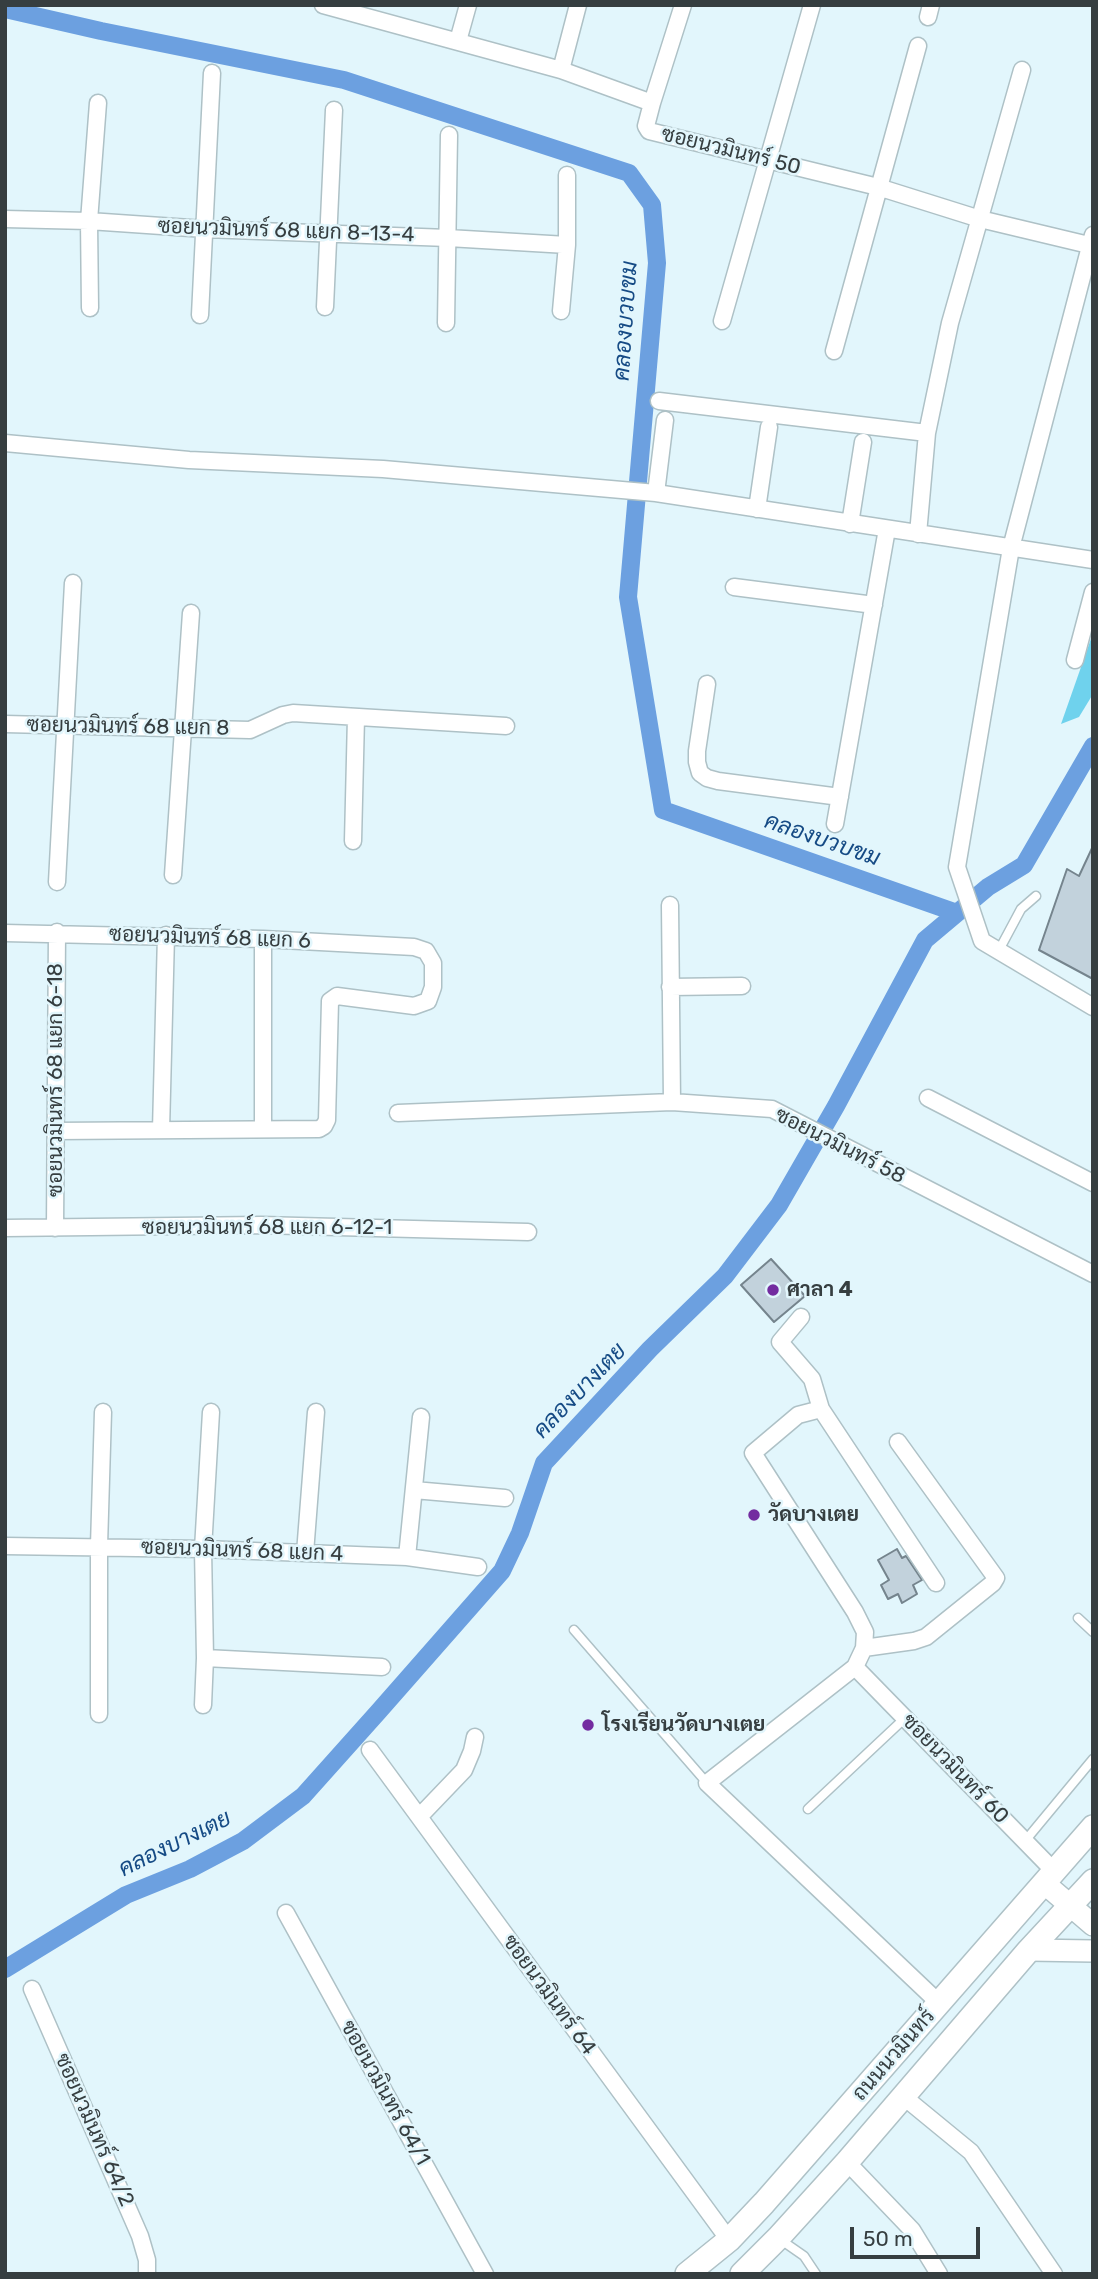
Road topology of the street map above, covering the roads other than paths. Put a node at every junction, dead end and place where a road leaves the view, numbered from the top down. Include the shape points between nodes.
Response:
1 (323, 5) edge
2 (468, 5) edge
3 (578, 5) edge
4 (683, 5) edge
5 (812, 5) edge
6 (356, 10) edge
7 (458, 41) junction
8 (918, 46) dead end
9 (1022, 69) dead end
10 (561, 70) junction
11 (212, 73) dead end
12 (98, 103) dead end
13 (652, 103) junction
14 (334, 110) dead end
15 (449, 135) dead end
16 (769, 161) junction
17 (567, 175) dead end
18 (878, 187) junction
19 (5, 219) edge
20 (980, 219) junction
21 (89, 221) junction
22 (205, 229) junction
23 (327, 232) junction
24 (448, 238) junction
25 (1092, 242) edge
26 (567, 245) junction
27 (325, 307) dead end
28 (90, 308) dead end
29 (561, 311) dead end
30 (200, 315) dead end
31 (722, 321) dead end
32 (446, 323) dead end
33 (834, 351) dead end
34 (659, 401) dead end
35 (665, 420) dead end
36 (769, 427) dead end
37 (927, 433) junction
38 (863, 442) dead end
39 (5, 443) edge
40 (650, 493) junction
41 (757, 509) junction
42 (849, 524) junction
43 (887, 530) junction
44 (918, 534) junction
45 (1011, 548) junction
46 (1093, 560) edge
47 (73, 583) dead end
48 (734, 587) dead end
49 (1093, 592) edge
50 (874, 605) junction
51 (191, 613) dead end
52 (1076, 660) dead end
53 (707, 684) dead end
54 (356, 717) junction
55 (5, 724) edge
56 (67, 725) junction
57 (506, 726) dead end
58 (184, 727) junction
59 (840, 797) junction
60 (835, 824) dead end
61 (353, 841) dead end
62 (173, 876) dead end
63 (57, 881) dead end
64 (1036, 897) dead end
65 (670, 905) dead end
66 (57, 932) junction
67 (5, 933) edge
68 (166, 935) junction
69 (263, 939) junction
70 (998, 952) junction
71 (742, 986) dead end
72 (670, 987) junction
73 (1093, 1007) edge
74 (928, 1098) dead end
75 (672, 1102) junction
76 (398, 1112) dead end
77 (263, 1129) junction
78 (161, 1130) junction
79 (55, 1131) junction
80 (1093, 1183) edge
81 (5, 1228) edge
82 (55, 1228) junction
83 (528, 1232) dead end
84 (1093, 1274) edge
85 (801, 1317) dead end
86 (821, 1409) junction
87 (103, 1412) dead end
88 (211, 1412) dead end
89 (316, 1412) dead end
90 (421, 1417) dead end
91 (898, 1441) dead end
92 (414, 1490) junction
93 (505, 1498) dead end
94 (5, 1546) edge
95 (99, 1546) junction
96 (203, 1549) junction
97 (305, 1553) junction
98 (407, 1557) junction
99 (478, 1567) dead end
100 (936, 1583) dead end
101 (1077, 1618) dead end
102 (574, 1630) dead end
103 (1093, 1632) edge
104 (864, 1648) junction
105 (205, 1658) junction
106 (382, 1667) dead end
107 (855, 1667) junction
108 (203, 1705) dead end
109 (99, 1714) dead end
110 (905, 1718) junction
111 (475, 1737) dead end
112 (370, 1750) dead end
113 (1093, 1759) edge
114 (707, 1783) junction
115 (808, 1809) dead end
116 (419, 1817) junction
117 (1093, 1828) edge
118 (1025, 1841) junction
119 (1049, 1877) junction
120 (1093, 1881) edge
121 (1071, 1906) junction
122 (286, 1913) dead end
123 (1093, 1925) edge
124 (1029, 1951) junction
125 (1093, 1951) edge
126 (32, 1989) dead end
127 (939, 2003) junction
128 (904, 2097) junction
129 (846, 2162) junction
130 (778, 2238) junction
131 (729, 2240) junction
132 (147, 2274) edge
133 (485, 2274) edge
134 (687, 2274) edge
135 (742, 2274) edge
136 (816, 2274) edge
137 (939, 2274) edge
138 (1054, 2274) edge

1 - 6 street, ซอยนวมินทร์ 50
2 - 7 street
3 - 10 street
4 - 13 street
5 - 16 street
6 - 7 street, ซอยนวมินทร์ 50
7 - 10 street, ซอยนวมินทร์ 50
8 - 18 street
9 - 20 street
10 - 13 street, ซอยนวมินทร์ 50
11 - 22 street
12 - 21 street
13 - 16 street, ซอยนวมินทร์ 50 via 646,126 649,131
14 - 23 street
15 - 24 street
16 - 18 street, ซอยนวมินทร์ 50
16 - 31 street
17 - 26 street
18 - 20 street, ซอยนวมินทร์ 50
18 - 33 street
19 - 21 street, ซอยนวมินทร์ 68 แยก 8-13-4
20 - 25 street, ซอยนวมินทร์ 50
20 - 37 street via 950,323
21 - 22 street, ซอยนวมินทร์ 68 แยก 8-13-4
21 - 28 street
22 - 23 street, ซอยนวมินทร์ 68 แยก 8-13-4
22 - 30 street
23 - 24 street, ซอยนวมินทร์ 68 แยก 8-13-4
23 - 27 street
24 - 26 street, ซอยนวมินทร์ 68 แยก 8-13-4
24 - 32 street
25 - 45 street
26 - 29 street
34 - 37 street
35 - 40 street
36 - 41 street
37 - 44 street
38 - 42 street
39 - 40 street
40 - 41 street
41 - 42 street
42 - 43 street
43 - 44 street
43 - 50 street
44 - 45 street
45 - 46 street
45 - 70 street via 957,867 982,941
47 - 56 street
48 - 50 street
49 - 52 street
50 - 59 street
51 - 58 street
53 - 59 street via 697,751 700,773 718,781
54 - 57 street
54 - 58 street, ซอยนวมินทร์ 68 แยก 8 via 293,713 250,730
54 - 61 street
55 - 56 street, ซอยนวมินทร์ 68 แยก 8
56 - 58 street, ซอยนวมินทร์ 68 แยก 8
56 - 63 street
58 - 62 street
59 - 60 street
64 - 70 lane via 1021,909
65 - 72 street
66 - 67 street, ซอยนวมินทร์ 68 แยก 6
66 - 68 street, ซอยนวมินทร์ 68 แยก 6
66 - 79 street, ซอยนวมินทร์ 68 แยก 6-18
68 - 69 street, ซอยนวมินทร์ 68 แยก 6
68 - 78 street
69 - 77 street
69 - 77 street, ซอยนวมินทร์ 68 แยก 6 via 414,947 426,951 433,963 428,1001 414,1006 337,996 330,1001 324,1126
70 - 73 street
71 - 72 street
72 - 75 street
74 - 80 street
75 - 76 street, ซอยนวมินทร์ 58
75 - 84 street, ซอยนวมินทร์ 58 via 772,1109
77 - 78 street
78 - 79 street
79 - 82 street, ซอยนวมินทร์ 68 แยก 6-18
81 - 82 street, ซอยนวมินทร์ 68 แยก 6-12-1
82 - 83 street, ซอยนวมินทร์ 68 แยก 6-12-1 via 261,1225
85 - 86 street via 780,1342 812,1379
86 - 100 street
86 - 104 street via 798,1415 753,1453 855,1612 865,1632
87 - 95 street
88 - 96 street
89 - 97 street
90 - 92 street
91 - 104 street via 996,1578 926,1637
92 - 93 street
92 - 98 street
94 - 95 street, ซอยนวมินทร์ 68 แยก 4
95 - 96 street, ซอยนวมินทร์ 68 แยก 4
95 - 109 street
96 - 97 street, ซอยนวมินทร์ 68 แยก 4
96 - 105 street
97 - 98 street, ซอยนวมินทร์ 68 แยก 4
98 - 99 street, ซอยนวมินทร์ 68 แยก 4
101 - 103 lane
102 - 114 lane
104 - 107 street
105 - 106 street
105 - 108 street
107 - 110 street, ซอยนวมินทร์ 60
107 - 114 street
110 - 115 lane
110 - 118 street, ซอยนวมินทร์ 60
111 - 116 street via 464,1770
112 - 116 street, ซอยนวมินทร์ 64
113 - 118 lane
114 - 127 street
116 - 131 street, ซอยนวมินทร์ 64
117 - 119 main road, ถนนนวมินทร์
118 - 119 street, ซอยนวมินทร์ 60
119 - 121 street
119 - 127 main road, ถนนนวมินทร์
120 - 121 main road, ถนนนวมินทร์
121 - 123 street
121 - 124 main road, ถนนนวมินทร์
122 - 133 street, ซอยนวมินทร์ 64/1
124 - 125 street
124 - 128 main road, ถนนนวมินทร์
126 - 132 street, ซอยนวมินทร์ 64/2 via 141,2236
127 - 131 main road, ถนนนวมินทร์
128 - 129 main road, ถนนนวมินทร์
128 - 138 street via 971,2152
129 - 130 main road, ถนนนวมินทร์
129 - 137 street via 912,2230
130 - 135 main road, ถนนนวมินทร์
130 - 136 lane via 804,2256
131 - 134 main road, ถนนนวมินทร์

